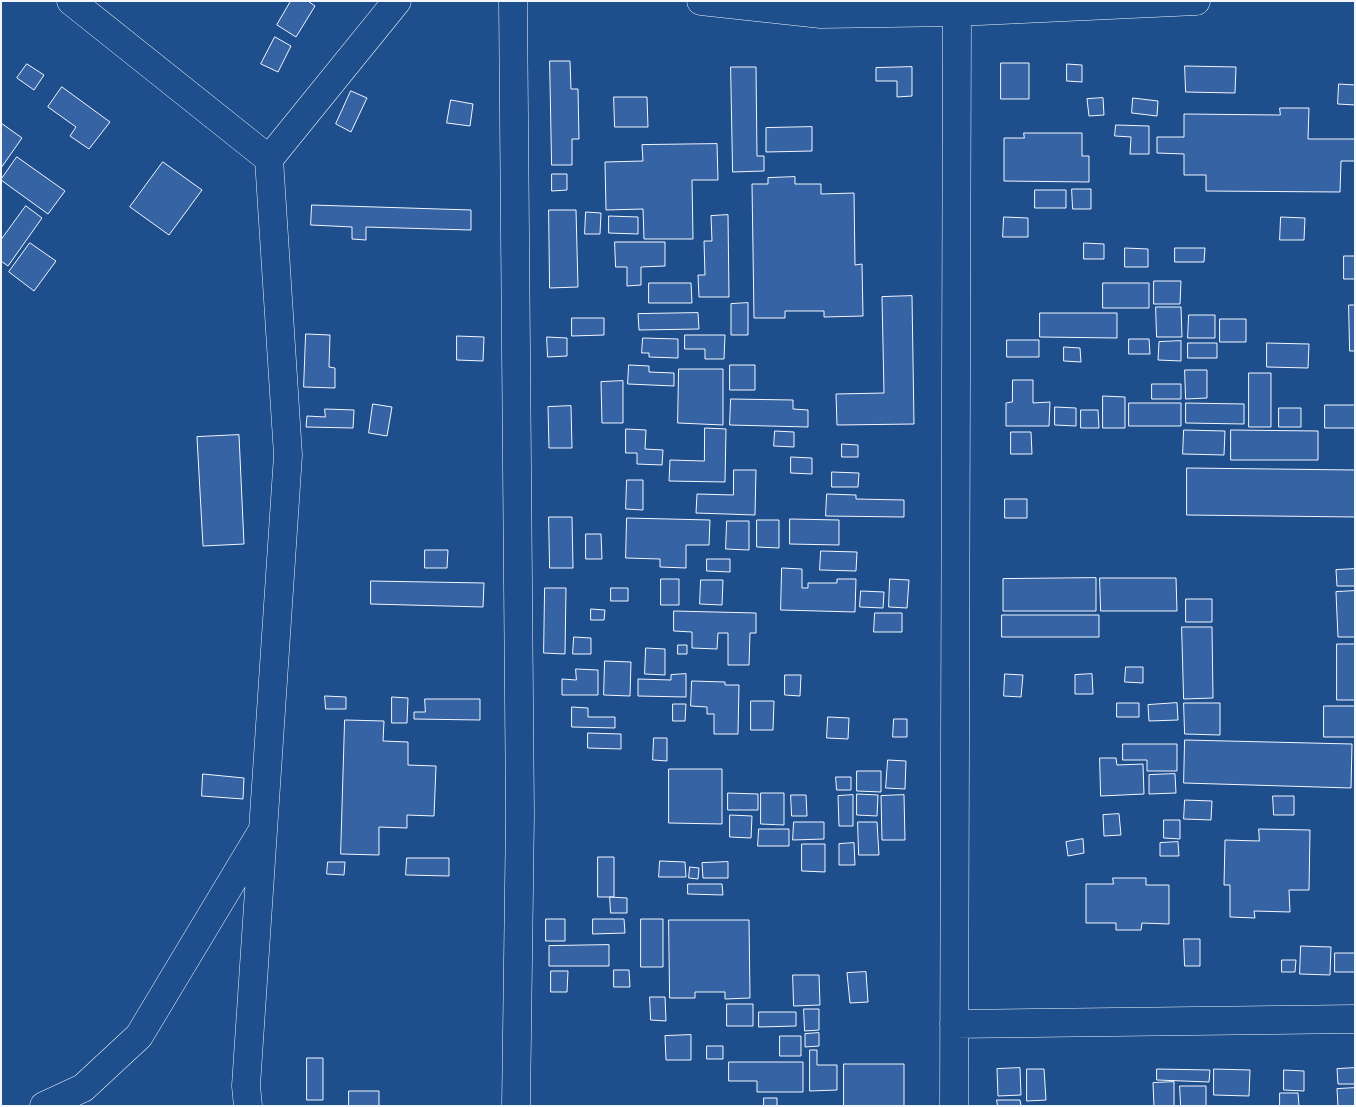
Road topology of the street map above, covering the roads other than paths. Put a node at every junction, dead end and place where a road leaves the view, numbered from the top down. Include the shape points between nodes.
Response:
1 (71, 1) edge
2 (397, 1) edge
3 (513, 1) edge
4 (701, 1) edge
5 (1196, 1) edge
6 (957, 12) junction
7 (269, 159) junction
8 (263, 830) junction
9 (1355, 1019) edge
10 (954, 1024) junction
11 (243, 1099) edge
12 (44, 1106) edge
13 (516, 1106) edge
14 (954, 1106) edge

1 - 7 street
2 - 7 street
3 - 13 street via 520,815
4 - 6 street via 821,14
5 - 6 street
6 - 10 street
7 - 8 street via 288,455
8 - 11 street
8 - 12 street via 139,1036 83,1088
9 - 10 street
10 - 14 street

